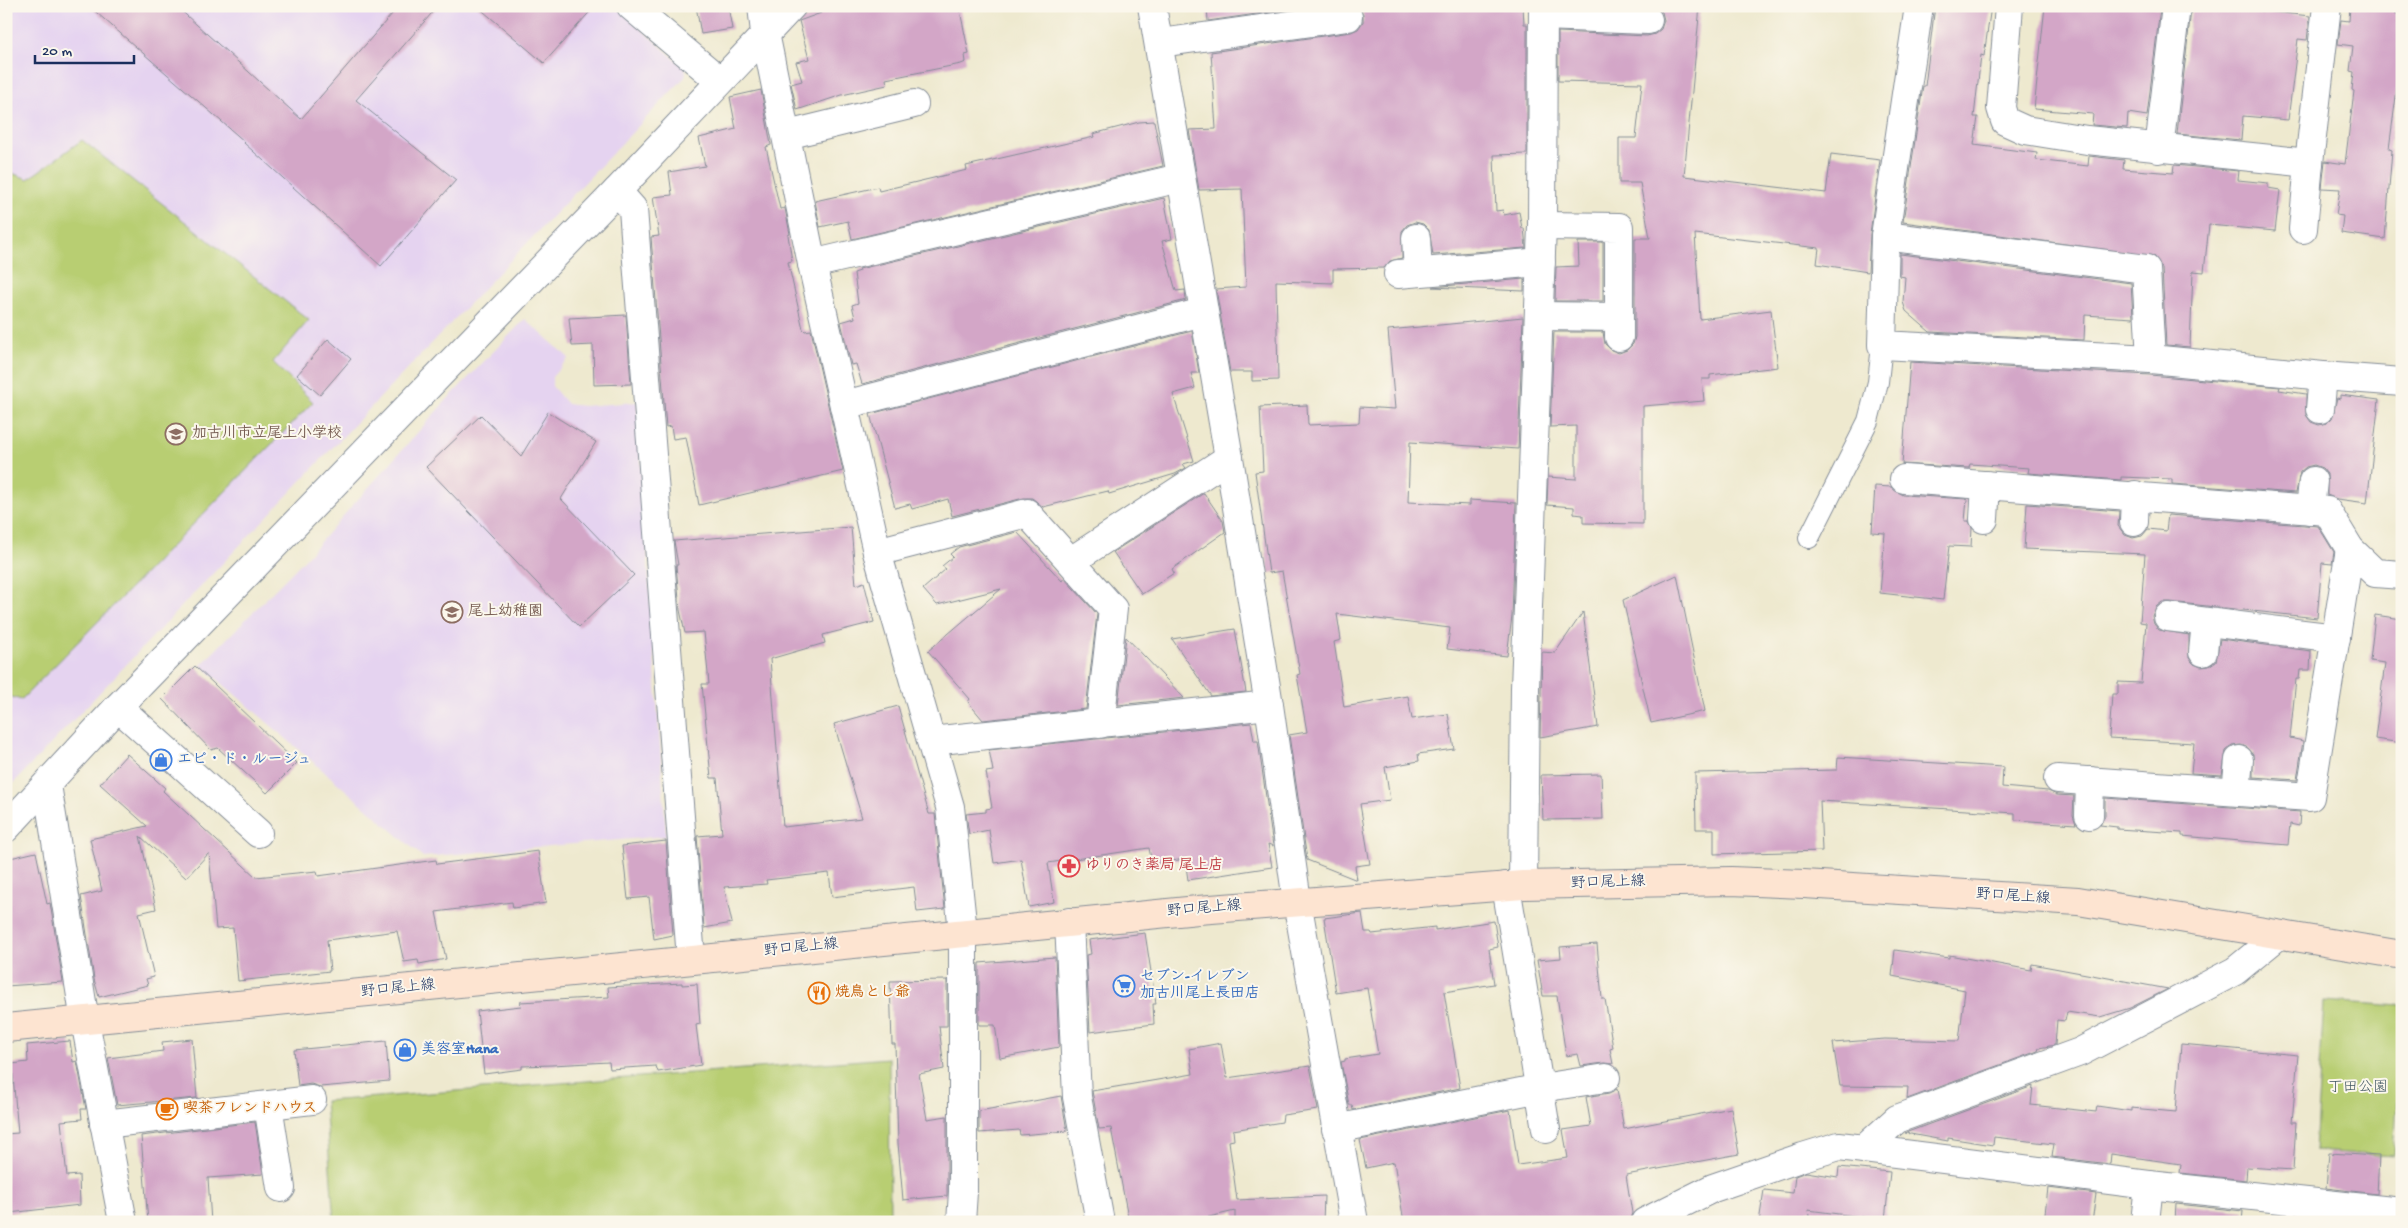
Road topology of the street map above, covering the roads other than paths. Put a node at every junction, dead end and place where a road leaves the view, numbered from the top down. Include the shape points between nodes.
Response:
1 (631, 6) edge
2 (762, 6) edge
3 (792, 6) edge
4 (1152, 6) edge
5 (1919, 6) edge
6 (2009, 6) edge
7 (2176, 6) edge
8 (2327, 6) edge
9 (1543, 11) edge
10 (1348, 17) dead end
11 (1648, 20) dead end
12 (765, 33) junction
13 (1160, 43) junction
14 (720, 81) junction
15 (914, 104) dead end
16 (787, 134) junction
17 (2159, 149) junction
18 (2309, 163) junction
19 (1180, 178) junction
20 (617, 192) junction
21 (1542, 226) junction
22 (2303, 229) dead end
23 (1885, 236) junction
24 (1416, 238) dead end
25 (1541, 262) junction
26 (812, 264) junction
27 (1203, 312) junction
28 (1539, 316) junction
29 (1882, 345) junction
30 (2151, 359) junction
31 (2323, 376) junction
32 (2402, 382) edge
33 (844, 405) junction
34 (2320, 409) dead end
35 (1229, 458) junction
36 (1904, 479) dead end
37 (2313, 481) dead end
38 (1986, 485) junction
39 (2310, 510) junction
40 (1984, 519) dead end
41 (1809, 538) dead end
42 (2350, 549) junction
43 (877, 552) junction
44 (1070, 561) junction
45 (2402, 575) edge
46 (2168, 617) dead end
47 (2206, 622) junction
48 (2336, 638) junction
49 (2204, 652) dead end
50 (1269, 705) junction
51 (118, 707) junction
52 (1100, 724) junction
53 (931, 741) junction
54 (2238, 760) dead end
55 (2058, 779) dead end
56 (2090, 780) junction
57 (46, 785) junction
58 (2236, 792) junction
59 (2089, 815) dead end
60 (6, 828) edge
61 (258, 833) dead end
62 (1514, 885) junction
63 (1297, 901) junction
64 (1069, 922) junction
65 (963, 932) junction
66 (2279, 935) junction
67 (2402, 955) edge
68 (691, 960) junction
69 (84, 1021) junction
70 (6, 1028) edge
71 (1606, 1078) dead end
72 (1541, 1088) junction
73 (312, 1100) dead end
74 (268, 1105) junction
75 (104, 1124) junction
76 (1336, 1129) junction
77 (1546, 1129) dead end
78 (1864, 1149) junction
79 (2149, 1185) junction
80 (281, 1188) dead end
81 (2292, 1211) edge
82 (2402, 1212) edge
83 (1679, 1214) edge
84 (122, 1222) edge
85 (961, 1222) edge
86 (1100, 1222) edge
87 (1354, 1222) edge
88 (1645, 1222) edge
89 (2145, 1222) edge

1 - 14 street
2 - 12 street
3 - 12 street
4 - 13 street
5 - 23 street
6 - 17 street via 2001,108 2005,121 2025,130
7 - 17 street
8 - 18 street
9 - 11 street
9 - 21 street
10 - 13 street
12 - 14 street
12 - 16 street
13 - 19 street
14 - 20 street
15 - 16 street
16 - 26 street
17 - 18 street
18 - 22 street
19 - 26 street
19 - 27 street
20 - 51 street
20 - 68 street via 633,209
21 - 25 street
21 - 28 street via 1619,227 1619,327
23 - 29 street
23 - 30 street via 2146,269
24 - 25 street via 1408,273
25 - 28 street
26 - 33 street
27 - 33 street
27 - 35 street
28 - 62 street
29 - 30 street
29 - 41 lane via 1878,382 1868,421
30 - 31 street
31 - 32 street
31 - 34 street
33 - 43 street
35 - 44 street
35 - 50 street
36 - 38 street
37 - 39 street
38 - 39 street via 2135,509
38 - 40 street
39 - 42 street via 2327,512
42 - 45 street via 2375,574
42 - 48 street
43 - 44 street via 1028,513
43 - 53 street
44 - 52 street via 1113,609
46 - 47 street
47 - 48 street
47 - 49 street
48 - 58 street via 2310,797
50 - 52 street
50 - 63 street
51 - 57 street
51 - 61 street
52 - 53 street
53 - 65 street via 950,807
54 - 58 street
55 - 56 street
56 - 58 street
56 - 59 street
57 - 60 street
57 - 69 street
62 - 63 main road, 野口尾上線
62 - 66 main road, 野口尾上線 via 1731,881 2078,901
62 - 72 street
63 - 64 main road, 野口尾上線
63 - 76 street
64 - 65 main road, 野口尾上線
64 - 86 street via 1077,1096
65 - 68 main road, 野口尾上線
65 - 85 street
66 - 67 main road, 野口尾上線
66 - 78 street via 2235,971 2089,1047 1897,1119
68 - 69 main road, 野口尾上線
69 - 70 main road, 野口尾上線
69 - 75 street
71 - 72 street
72 - 76 street
72 - 77 street
73 - 74 street
74 - 75 street
74 - 80 street
75 - 84 street
76 - 87 street
78 - 79 street
78 - 83 street via 1839,1146 1803,1156 1713,1188
79 - 81 street
79 - 89 street
81 - 82 street
83 - 88 street

